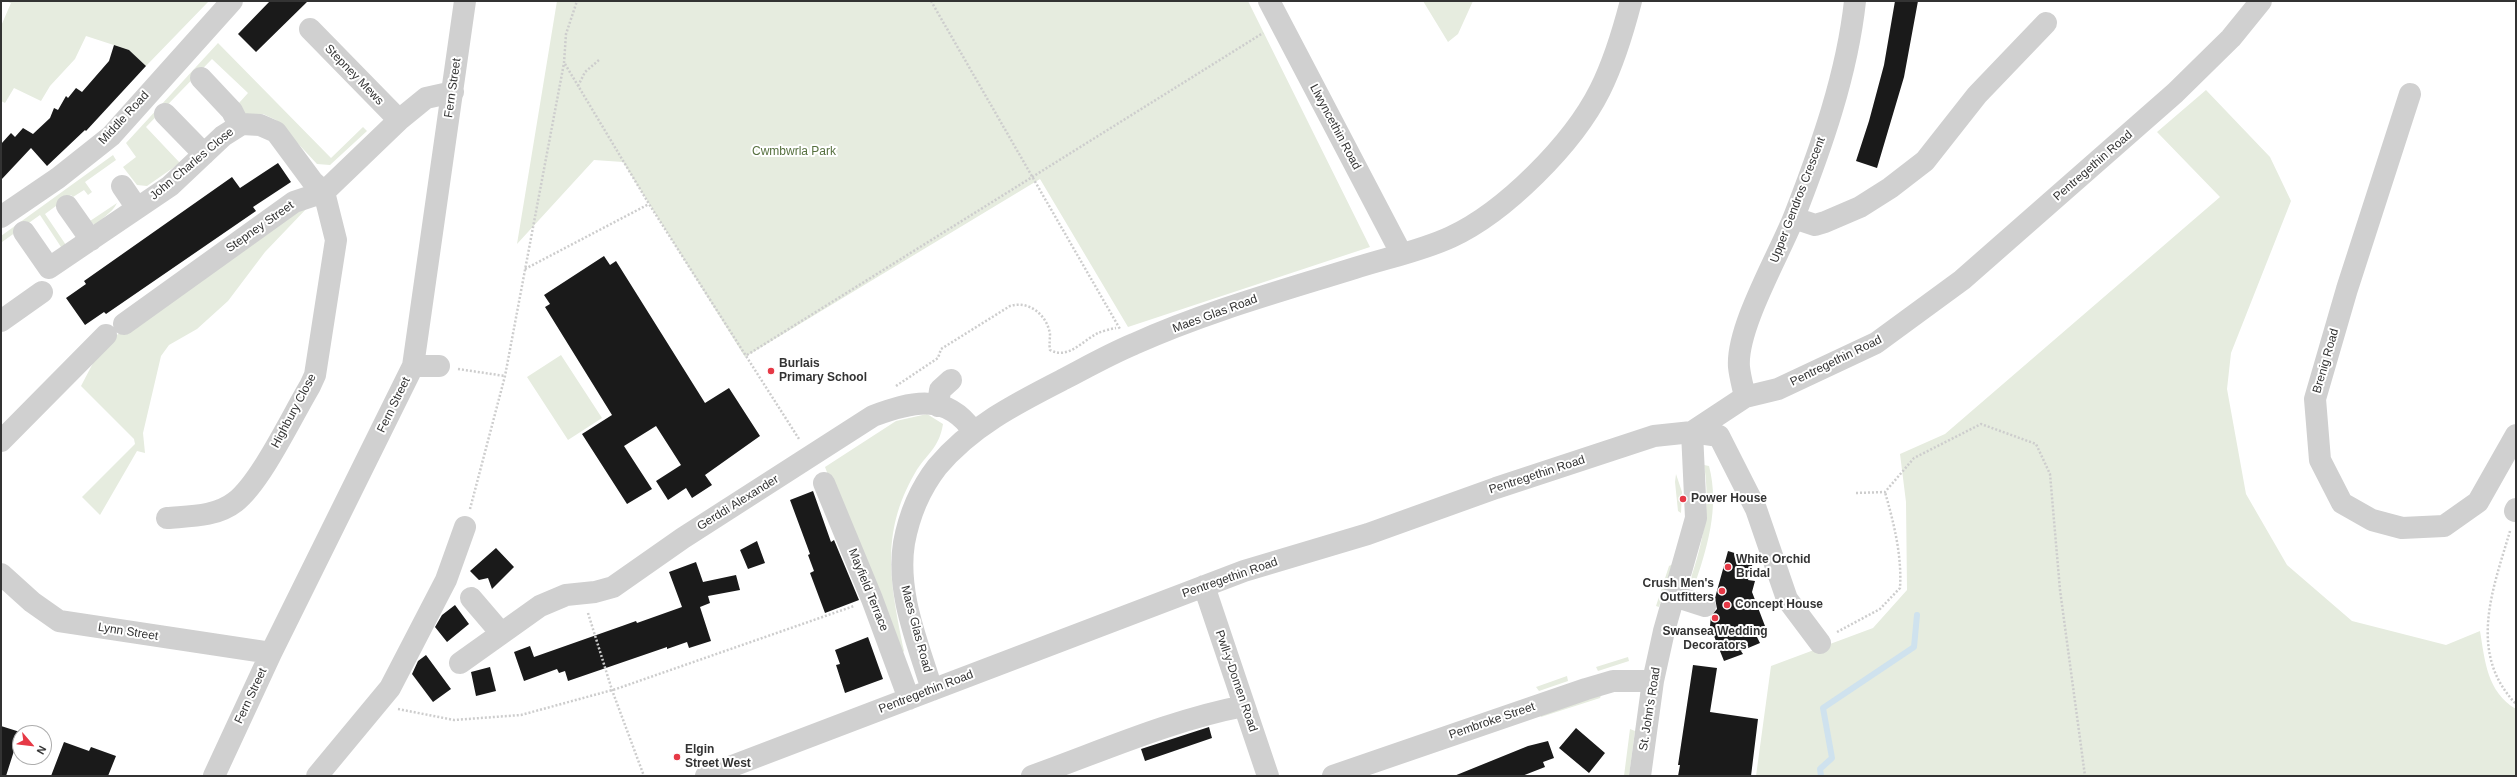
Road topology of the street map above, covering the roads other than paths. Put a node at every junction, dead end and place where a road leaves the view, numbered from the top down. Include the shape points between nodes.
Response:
1 (232, 1) edge
2 (466, 1) edge
3 (1269, 1) edge
4 (1631, 1) edge
5 (1855, 1) edge
6 (2261, 1) edge
7 (2046, 23) dead end
8 (310, 29) dead end
9 (201, 78) dead end
10 (453, 92) junction
11 (2410, 94) dead end
12 (165, 114) dead end
13 (399, 120) junction
14 (239, 125) junction
15 (204, 154) junction
16 (122, 186) dead end
17 (324, 192) junction
18 (67, 206) dead end
19 (137, 208) junction
20 (1, 217) edge
21 (1794, 218) junction
22 (24, 232) dead end
23 (91, 240) junction
24 (1401, 253) junction
25 (42, 292) dead end
26 (1, 321) edge
27 (413, 366) junction
28 (439, 366) road end
29 (951, 380) dead end
30 (1745, 397) junction
31 (938, 406) junction
32 (973, 432) junction
33 (1692, 432) junction
34 (2516, 435) edge
35 (1, 441) edge
36 (824, 483) dead end
37 (167, 518) dead end
38 (465, 527) road end
39 (1, 574) edge
40 (1204, 586) junction
41 (1674, 596) junction
42 (471, 598) dead end
43 (1705, 606) dead end
44 (501, 633) junction
45 (1820, 643) road end
46 (271, 653) junction
47 (460, 663) dead end
48 (1654, 681) junction
49 (932, 690) junction
50 (909, 699) junction
51 (1244, 706) junction
52 (718, 774) edge
53 (214, 776) edge
54 (317, 776) edge
55 (1032, 776) edge
56 (1268, 776) edge
57 (1333, 776) edge
58 (1640, 776) edge

1 - 20 street, Middle Road via 111,136 58,178
2 - 10 street, Fern Street
3 - 24 street, Llwyncethin Road
4 - 24 street, Maes Glas Road via 1618,47 1599,92 1569,137 1529,182 1485,216 1451,237
5 - 21 street, Upper Gendros Crescent via 1844,65
6 - 30 street, Pentregethin Road via 2231,38 2175,93 1962,280 1927,307 1876,343 1778,389
7 - 21 street via 1977,95 1925,161 1860,207 1815,225
8 - 13 street, Stepney Mews
9 - 14 street via 232,111
10 - 13 street, Stepney Street via 426,98
10 - 27 street, Fern Street
11 - 34 street, Brenig Road via 2347,289 2315,399 2320,460 2342,503 2372,520 2402,528 2444,526 2478,502
12 - 15 street
13 - 17 street, Stepney Street
14 - 15 street, John Charles Close
14 - 17 street, John Charles Close via 260,125 276,132 313,182
15 - 19 street, John Charles Close via 170,186
16 - 19 street
17 - 35 street, Stepney Street via 294,202 115,330
17 - 37 street, Highbury Close via 336,240 315,375 310,386 259,473 235,502 208,514
18 - 23 street
19 - 23 street, John Charles Close
21 - 30 street, Upper Gendros Crescent via 1744,330 1739,366
22 - 23 street, John Charles Close via 49,268
24 - 32 street, Maes Glas Road via 1225,309 1134,344 1006,408
25 - 26 street
27 - 28 street
27 - 46 street, Fern Street
29 - 31 street via 940,390
30 - 33 street, Pentregethin Road
31 - 32 street, Gerddi Alexander via 951,410 966,421
31 - 44 street, Gerddi Alexander via 929,402 904,405 874,416 683,538 645,577 613,587 566,595 540,606
32 - 49 street, Maes Glas Road via 938,467 921,491 904,542 904,596
33 - 40 street, Pentregethin Road via 1654,436 1496,488 1368,534
33 - 41 street, St. John's Road via 1696,518
33 - 45 street via 1718,436 1756,509 1787,599
36 - 50 street, Mayfield Terrace via 872,599
38 - 54 street via 446,580 390,688
39 - 46 street, Lynn Street via 32,602 59,621
40 - 49 street, Pentregethin Road
40 - 51 street, Pwll-y-Domen Road
41 - 43 street
41 - 48 street, St. John's Road
42 - 44 street
44 - 47 street, Gerddi Alexander
46 - 53 street, Fern Street
48 - 57 street, Pembroke Street via 1613,681
48 - 58 street, St. John's Road
49 - 50 street, Pentregethin Road
50 - 52 street, Pentregethin Road
51 - 55 street via 1132,739
51 - 56 street, Pwll-y-Domen Road

